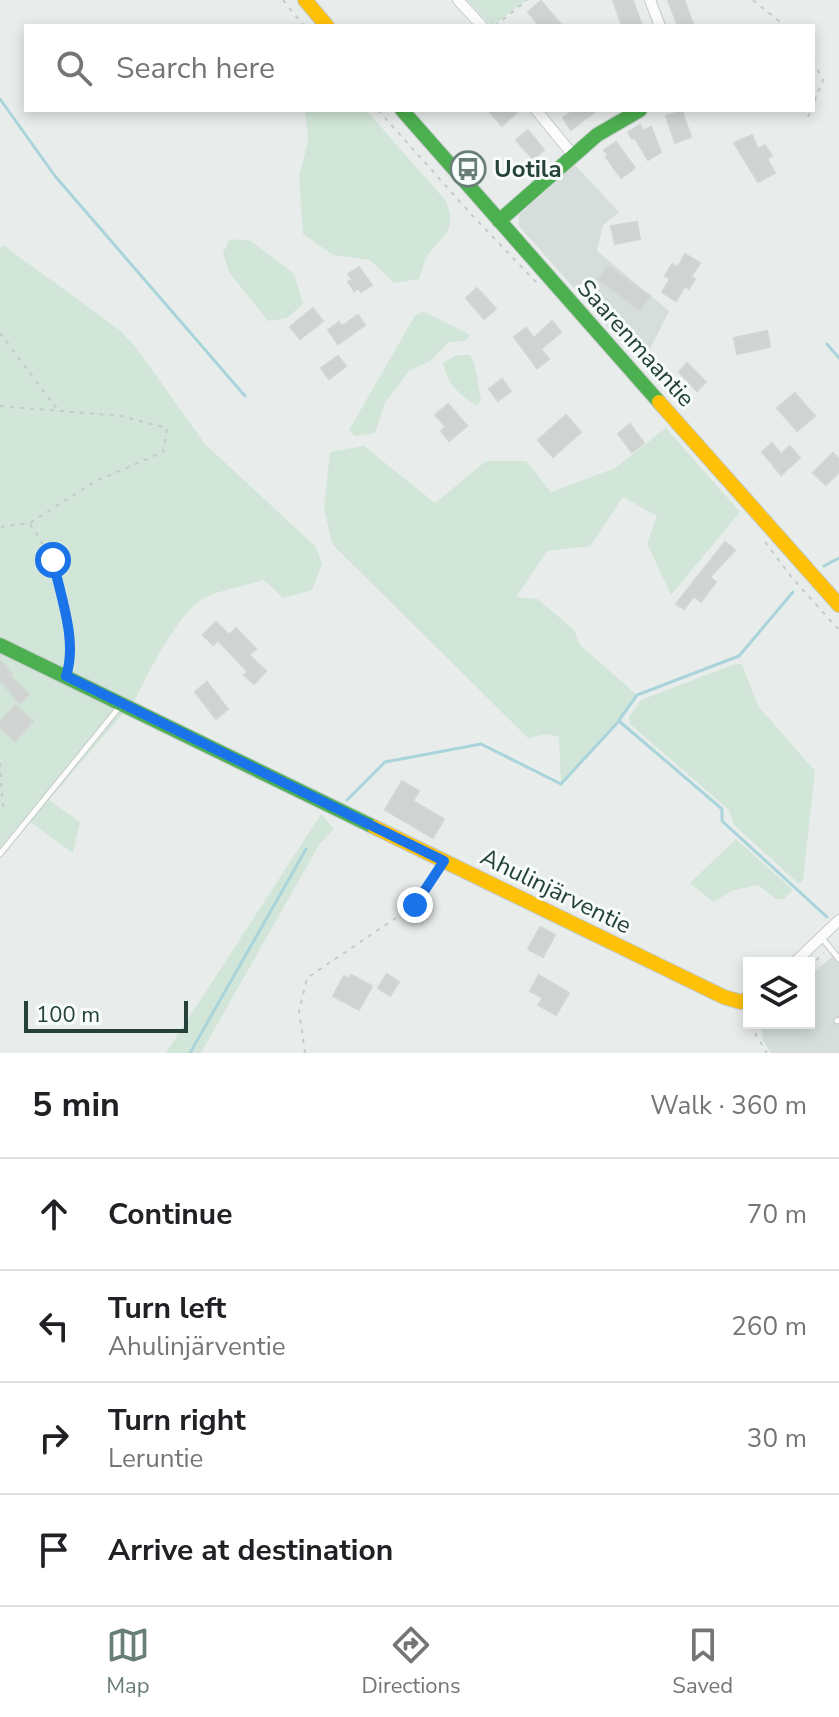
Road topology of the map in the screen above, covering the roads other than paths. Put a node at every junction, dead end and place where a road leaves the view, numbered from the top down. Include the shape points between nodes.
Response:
1 (305, 0) edge
2 (458, 0) edge
3 (650, 0) edge
4 (325, 24) edge
5 (480, 24) edge
6 (659, 24) edge
7 (404, 112) edge
8 (538, 112) edge
9 (637, 112) edge
10 (573, 155) junction
11 (499, 221) junction
12 (839, 605) edge
13 (0, 645) edge
14 (122, 704) junction
15 (0, 854) edge
16 (839, 920) edge
17 (821, 937) junction
18 (800, 957) edge
19 (839, 959) edge
20 (743, 1001) edge

1 - 4 street
2 - 5 street
3 - 6 street
7 - 11 street, Saarenmaantie
8 - 10 street
9 - 10 street
10 - 11 street
11 - 12 street, Saarenmaantie
13 - 14 street, Ahulinjärventie
14 - 15 lane
14 - 20 street, Ahulinjärventie via 724,997
16 - 17 street
17 - 18 street
17 - 19 lane

